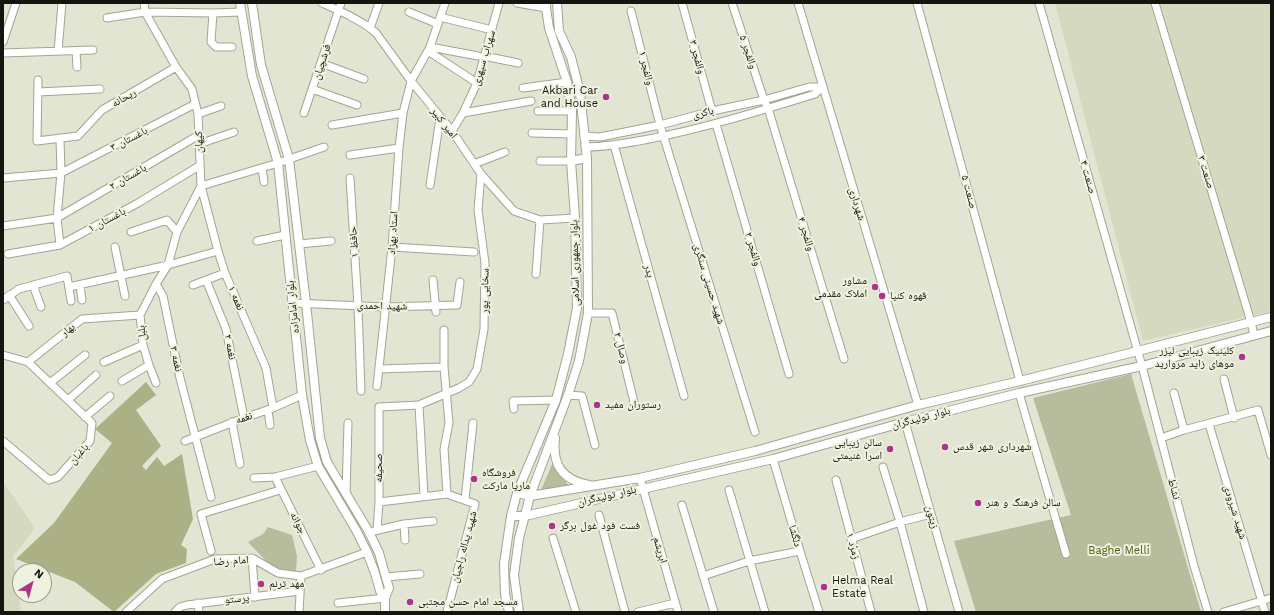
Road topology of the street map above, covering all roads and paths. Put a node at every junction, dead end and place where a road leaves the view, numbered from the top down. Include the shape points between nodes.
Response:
1 (16, 3) edge
2 (62, 3) edge
3 (144, 3) edge
4 (240, 3) edge
5 (252, 3) edge
6 (322, 3) edge
7 (379, 3) edge
8 (445, 3) edge
9 (499, 3) edge
10 (517, 3) edge
11 (557, 3) edge
12 (682, 3) edge
13 (732, 3) edge
14 (798, 3) edge
15 (917, 3) edge
16 (1039, 3) edge
17 (1155, 3) edge
18 (546, 6) edge
19 (340, 7) edge
20 (631, 11) dead end
21 (145, 12) junction
22 (241, 12) junction
23 (409, 12) dead end
24 (213, 13) junction
25 (440, 17) junction
26 (107, 18) dead end
27 (438, 24) junction
28 (370, 28) junction
29 (492, 30) junction
30 (3, 42) edge
31 (232, 47) dead end
32 (429, 49) junction
33 (93, 50) dead end
34 (58, 51) junction
35 (76, 51) junction
36 (3, 53) edge
37 (481, 56) junction
38 (321, 63) junction
39 (518, 63) dead end
40 (76, 67) dead end
41 (176, 67) junction
42 (364, 79) dead end
43 (38, 80) dead end
44 (411, 81) junction
45 (567, 82) junction
46 (477, 83) junction
47 (822, 87) junction
48 (523, 88) dead end
49 (100, 89) dead end
50 (312, 89) junction
51 (38, 92) junction
52 (764, 100) junction
53 (531, 101) dead end
54 (195, 104) junction
55 (357, 105) dead end
56 (221, 106) dead end
57 (768, 108) junction
58 (538, 111) dead end
59 (572, 111) junction
60 (712, 111) junction
61 (304, 113) dead end
62 (403, 113) junction
63 (463, 113) junction
64 (198, 114) junction
65 (440, 118) junction
66 (716, 124) junction
67 (332, 125) dead end
68 (660, 125) junction
69 (452, 131) junction
70 (234, 132) dead end
71 (532, 133) dead end
72 (571, 134) junction
73 (199, 135) junction
74 (584, 136) junction
75 (664, 136) junction
76 (600, 137) junction
77 (60, 138) junction
78 (199, 144) junction
79 (614, 145) junction
80 (324, 147) dead end
81 (585, 147) junction
82 (602, 147) junction
83 (399, 148) junction
84 (505, 152) dead end
85 (350, 155) dead end
86 (587, 158) junction
87 (288, 159) junction
88 (540, 161) dead end
89 (571, 161) junction
90 (278, 163) junction
91 (474, 164) junction
92 (199, 166) junction
93 (262, 168) junction
94 (61, 173) junction
95 (481, 174) junction
96 (3, 178) edge
97 (350, 178) dead end
98 (264, 182) dead end
99 (201, 186) junction
100 (430, 186) dead end
101 (57, 218) junction
102 (575, 218) junction
103 (540, 220) junction
104 (3, 226) edge
105 (131, 232) dead end
106 (177, 232) junction
107 (285, 235) junction
108 (258, 241) dead end
109 (331, 241) dead end
110 (299, 244) junction
111 (60, 245) junction
112 (115, 247) dead end
113 (392, 247) junction
114 (218, 251) junction
115 (474, 252) dead end
116 (8, 254) dead end
117 (168, 266) junction
118 (225, 272) junction
119 (536, 274) dead end
120 (120, 277) junction
121 (206, 280) junction
122 (433, 280) dead end
123 (460, 282) dead end
124 (156, 284) junction
125 (33, 285) junction
126 (193, 285) dead end
127 (80, 286) junction
128 (69, 287) junction
129 (10, 295) junction
130 (125, 296) dead end
131 (3, 300) edge
132 (82, 300) dead end
133 (71, 301) dead end
134 (293, 303) junction
135 (306, 303) junction
136 (358, 306) junction
137 (41, 307) dead end
138 (386, 307) junction
139 (436, 309) junction
140 (588, 313) junction
141 (140, 315) junction
142 (1271, 317) edge
143 (1251, 322) junction
144 (29, 326) dead end
145 (444, 330) dead end
146 (1271, 331) edge
147 (1254, 335) junction
148 (143, 345) junction
149 (1136, 351) junction
150 (3, 355) edge
151 (85, 356) dead end
152 (844, 359) dead end
153 (28, 362) junction
154 (104, 362) dead end
155 (149, 365) junction
156 (1142, 366) junction
157 (444, 367) junction
158 (379, 369) junction
159 (789, 374) dead end
160 (96, 375) dead end
161 (1224, 379) dead end
162 (122, 381) dead end
163 (1020, 381) junction
164 (50, 383) junction
165 (156, 383) dead end
166 (377, 386) dead end
167 (361, 391) dead end
168 (447, 393) junction
169 (1019, 393) junction
170 (1174, 393) dead end
171 (302, 395) junction
172 (568, 395) junction
173 (110, 396) dead end
174 (684, 396) dead end
175 (68, 400) junction
176 (556, 400) junction
177 (419, 405) junction
178 (918, 405) junction
179 (635, 406) dead end
180 (270, 409) junction
181 (514, 409) dead end
182 (85, 417) junction
183 (244, 418) junction
184 (1234, 418) junction
185 (232, 422) junction
186 (348, 422) dead end
187 (905, 422) junction
188 (473, 423) dead end
189 (1209, 424) junction
190 (270, 425) dead end
191 (557, 427) junction
192 (1184, 430) junction
193 (755, 432) dead end
194 (196, 436) junction
195 (1161, 438) junction
196 (3, 441) edge
197 (185, 441) dead end
198 (595, 445) dead end
199 (1271, 455) edge
200 (773, 459) junction
201 (240, 464) dead end
202 (318, 466) junction
203 (883, 467) dead end
204 (275, 476) junction
205 (254, 478) dead end
206 (640, 478) junction
207 (836, 480) dead end
208 (594, 486) junction
209 (643, 488) junction
210 (280, 490) junction
211 (729, 490) dead end
212 (517, 493) junction
213 (346, 494) junction
214 (448, 494) junction
215 (424, 496) junction
216 (530, 496) junction
217 (211, 497) dead end
218 (465, 500) junction
219 (379, 502) junction
220 (682, 505) dead end
221 (931, 514) junction
222 (599, 515) dead end
223 (511, 516) junction
224 (525, 516) junction
225 (433, 520) dead end
226 (900, 522) junction
227 (404, 524) junction
228 (377, 530) junction
229 (368, 532) junction
230 (553, 538) dead end
231 (851, 539) junction
232 (405, 540) dead end
233 (211, 551) dead end
234 (800, 551) junction
235 (367, 552) junction
236 (1066, 554) dead end
237 (252, 558) junction
238 (749, 561) junction
239 (321, 570) junction
240 (420, 574) dead end
241 (301, 576) junction
242 (703, 576) junction
243 (386, 577) junction
244 (300, 591) junction
245 (255, 597) junction
246 (385, 598) junction
247 (1271, 598) edge
248 (1261, 600) junction
249 (198, 603) junction
250 (338, 603) dead end
251 (675, 603) junction
252 (126, 612) edge
253 (176, 612) edge
254 (199, 612) edge
255 (299, 612) edge
256 (385, 612) edge
257 (447, 612) edge
258 (509, 612) edge
259 (519, 612) edge
260 (576, 612) edge
261 (625, 612) edge
262 (638, 612) edge
263 (678, 612) edge
264 (714, 612) edge
265 (765, 612) edge
266 (819, 612) edge
267 (871, 612) edge
268 (924, 612) edge
269 (959, 612) edge
270 (1208, 612) edge
271 (1224, 612) edge
272 (1265, 612) edge

1 - 30 street
2 - 34 street
3 - 21 street, کیهان
4 - 22 main road, بلوار امامزاده
5 - 87 main road, بلوار امامزاده via 261,65
6 - 19 street, امیر کبیر
7 - 28 street
8 - 25 street, استاد بهزاد
9 - 29 street, سهراب سپهری
10 - 18 street
11 - 74 main road, بلوار جمهوری اسلامی via 559,31 571,57 580,93
12 - 60 street, والفجر ۳
13 - 52 street, والفجر ۵
14 - 47 street, شهرداری
15 - 163 street, صنعت ۵
16 - 149 street, صنعت ۴
17 - 143 street, صنعت ۳
18 - 45 main road, بلوار جمهوری اسلامی via 549,28
19 - 28 street, امیر کبیر
19 - 38 street, فرشچیان
20 - 68 street, والفجر ۱
21 - 24 street
21 - 26 street
21 - 41 street, کیهان
22 - 24 street
22 - 90 main road, بلوار امامزاده via 252,76
23 - 27 street
24 - 31 street via 212,42 216,47
25 - 27 street, استاد بهزاد
25 - 29 street
27 - 32 street, استاد بهزاد
28 - 44 street, امیر کبیر
29 - 37 street, سهراب سپهری
32 - 37 street
32 - 44 street, استاد بهزاد
32 - 46 street
33 - 35 street
34 - 35 street
34 - 36 street
35 - 40 street
37 - 39 street
37 - 46 street, سهراب سپهری
38 - 42 street
38 - 50 street, فرشچیان
41 - 54 street, کیهان via 192,90
41 - 77 street, ریحانه via 102,110 78,136
43 - 51 street
44 - 62 street, استاد بهزاد
44 - 65 street, امیر کبیر
45 - 48 street
45 - 59 main road, بلوار جمهوری اسلامی
46 - 63 street, سهراب سپهری
47 - 52 street, باکری via 809,87
47 - 57 street via 815,94
47 - 178 street, شهرداری
49 - 51 street
50 - 55 street
50 - 61 street, فرشچیان
51 - 77 street via 37,141
52 - 57 street, والفجر ۵
52 - 60 street, باکری
53 - 63 street
54 - 64 street, کیهان
54 - 94 street, باغستان ۳
56 - 64 street
57 - 66 street
57 - 152 street, والفجر ۴
58 - 59 street
59 - 72 main road, بلوار جمهوری اسلامی
60 - 68 street, باکری
62 - 67 street
62 - 83 street, استاد بهزاد
63 - 69 street, سهراب سپهری
64 - 73 street, کیهان
65 - 69 street, امیر کبیر
65 - 100 street
66 - 75 street
66 - 159 street, والفجر ۲
68 - 75 street, والفجر ۱
68 - 76 street, باکری
69 - 91 street, امیر کبیر
70 - 78 street
71 - 72 street
72 - 89 main road, بلوار جمهوری اسلامی
73 - 78 street, کیهان
73 - 101 street, باغستان ۲
74 - 76 street, باکری
74 - 81 main road, بلوار جمهوری اسلامی
75 - 79 street
75 - 193 street, شهید حسینی سنگری
76 - 82 street via 597,142
77 - 94 street
78 - 92 street, کیهان
79 - 82 street
79 - 174 street, پدر
80 - 87 street
81 - 82 street
81 - 86 main road, بلوار جمهوری اسلامی
83 - 85 street
83 - 113 street, استاد بهزاد
84 - 91 street
86 - 89 main road
86 - 140 main road, بلوار جمهوری اسلامی
87 - 90 street
87 - 110 main road, بلوار امامزاده
88 - 89 street
89 - 102 main road, بلوار جمهوری اسلامی
90 - 93 street
90 - 107 main road, بلوار امامزاده
91 - 95 street, امیر کبیر
92 - 99 street, کیهان
92 - 111 street, باغستان ۱ via 138,203
93 - 98 street
93 - 99 street
94 - 96 street
94 - 101 street
95 - 103 street, امیر کبیر via 514,210
95 - 168 street, سخایی پور via 478,210 485,263 484,329 477,369 469,382
97 - 136 street, حافظ ۱
99 - 106 street
99 - 114 street, نغمه ۱
101 - 104 street
101 - 111 street
102 - 103 street, امیر کبیر
102 - 176 main road, بلوار جمهوری اسلامی via 577,308
103 - 119 street
105 - 106 street via 167,220
106 - 117 street
107 - 108 street
107 - 134 main road, بلوار امامزاده
109 - 110 street
110 - 135 main road, بلوار امامزاده
111 - 116 street, باغستان ۱
112 - 120 street
113 - 115 street
113 - 138 street, استاد بهزاد
114 - 117 street
114 - 118 street, نغمه ۱
117 - 120 street
117 - 124 street
118 - 121 street
118 - 180 street, نغمه ۱ via 266,368
120 - 127 street
120 - 130 street
121 - 126 street
121 - 183 street, نغمه ۲ via 226,329
122 - 139 street
123 - 139 street, شهید احمدی via 457,304
124 - 141 street, بلبل
124 - 194 street, نغمه ۳ via 163,296 180,378
125 - 128 street via 67,276
125 - 129 street
125 - 137 street
127 - 128 street
127 - 132 street
128 - 133 street
129 - 131 street
129 - 144 street
134 - 135 street, شهید احمدی
134 - 171 main road, بلوار امامزاده
135 - 136 street, شهید احمدی
135 - 213 main road, بلوار امامزاده via 320,438 328,462
136 - 138 street, شهید احمدی
136 - 167 street, حافظ ۱
138 - 139 street, شهید احمدی
138 - 158 street, استاد بهزاد
140 - 172 main road, بلوار جمهوری اسلامی via 579,361
140 - 179 street, وصال ۲ via 612,312
141 - 148 street, بلبل
141 - 153 street, بهار via 82,319
142 - 143 main road, بلوار تولیدگران
143 - 147 street, صنعت ۳
143 - 149 main road, بلوار تولیدگران
145 - 157 street
146 - 147 main road, بلوار تولیدگران
147 - 156 main road, بلوار تولیدگران
148 - 154 street
148 - 155 street, بلبل
149 - 156 street, صنعت ۴
149 - 163 main road, بلوار تولیدگران
150 - 153 street, باغبان
151 - 164 street
153 - 164 street, باغبان
155 - 162 street
155 - 165 street, بلبل
156 - 169 main road, بلوار تولیدگران
156 - 195 street, نشاط
157 - 158 street
157 - 168 street
158 - 166 street, استاد بهزاد
160 - 175 street
161 - 184 street
163 - 178 main road, بلوار تولیدگران
164 - 175 street, باغبان
168 - 177 street, سخایی پور
168 - 214 street via 449,423 444,449
169 - 187 main road, بلوار تولیدگران
169 - 236 street
170 - 192 street
171 - 180 street, نغمه
171 - 202 main road, بلوار امامزاده via 310,440
172 - 191 main road, بلوار جمهوری اسلامی
172 - 198 street via 582,396
173 - 182 street
175 - 182 street, باغبان
176 - 181 street via 513,401
176 - 212 main road, بلوار جمهوری اسلامی
177 - 215 street
177 - 219 street, صحیفه via 379,407
178 - 206 main road, بلوار تولیدگران via 755,450
180 - 183 street, نغمه
180 - 190 street, نغمه ۱
182 - 196 street, باغبان via 92,423 90,441 58,477 49,480
183 - 185 street, نغمه
184 - 189 street
184 - 199 street via 1258,410
185 - 194 street, نغمه
185 - 201 street
186 - 213 street
187 - 200 main road, بلوار تولیدگران
187 - 221 street, زیتون
188 - 218 street
189 - 192 street
189 - 248 street, شهید شیرودی
191 - 208 main road via 554,453 561,470 580,484
191 - 216 main road, بلوار جمهوری اسلامی
192 - 195 street
194 - 197 street, نغمه
194 - 217 street, نغمه ۳
195 - 270 street, نشاط
200 - 209 main road, بلوار تولیدگران
200 - 234 street, دلگشا
202 - 204 street
202 - 235 main road, بلوار امامزاده
203 - 226 street
204 - 205 street
204 - 210 street, جوانه
206 - 208 main road, بلوار تولیدگران
206 - 209 street, ابریشم
207 - 231 street, زمرّد ۱
208 - 216 main road, بلوار تولیدگران
209 - 224 main road, بلوار تولیدگران
209 - 251 street, ابریشم
210 - 233 street via 201,514
210 - 239 street, جوانه
211 - 238 street
212 - 216 main road
212 - 223 main road, بلوار جمهوری اسلامی
213 - 229 main road, بلوار امامزاده
214 - 215 street
214 - 218 street
215 - 219 street
216 - 224 main road, بلوار جمهوری اسلامی
218 - 257 street, شهید یداله راجیان via 475,504
219 - 228 street, صحیفه
220 - 242 street
221 - 226 street
221 - 269 street, زیتون
222 - 261 street
223 - 224 main road, بلوار تولیدگران
223 - 258 main road, بلوار جمهوری اسلامی via 504,564 505,594
224 - 259 main road, بلوار جمهوری اسلامی via 514,575
225 - 227 street
226 - 231 street
226 - 268 street
227 - 228 street
227 - 232 street
228 - 229 street
229 - 243 main road, بلوار امامزاده via 379,554
230 - 260 street
231 - 267 street, زمرّد ۱
234 - 238 street
234 - 266 street, دلگشا
235 - 239 street, امام رضا
235 - 246 main road, بلوار امامزاده via 380,591
237 - 241 street, امام رضا via 278,573
237 - 245 street
237 - 252 street, امام رضا via 215,560 162,578
238 - 242 street
238 - 265 street
239 - 241 street, امام رضا
240 - 243 street
241 - 244 street
242 - 264 street
243 - 246 main road, بلوار امامزاده via 389,588
244 - 245 street, پرستو
244 - 255 street
245 - 249 street, پرستو
246 - 250 street
246 - 256 main road, بلوار امامزاده
247 - 248 street
248 - 271 street
248 - 272 street, شهید شیرودی
249 - 253 street, پرستو via 183,606
249 - 254 street
251 - 262 street
251 - 263 street, ابریشم

